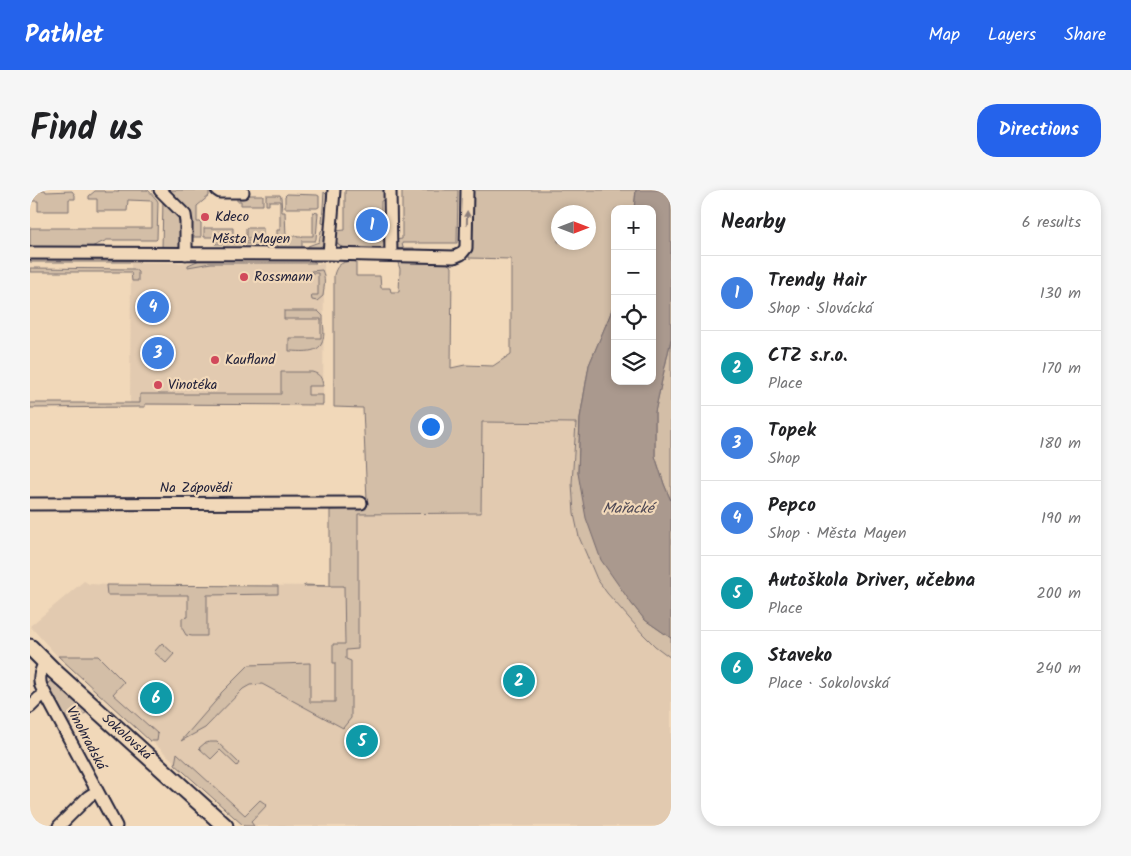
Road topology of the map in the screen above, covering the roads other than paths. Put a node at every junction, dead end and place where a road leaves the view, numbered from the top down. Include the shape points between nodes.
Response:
1 (160, 190) edge
2 (217, 190) edge
3 (334, 190) edge
4 (390, 190) edge
5 (467, 190) edge
6 (243, 192) dead end
7 (30, 253) edge
8 (186, 254) junction
9 (329, 254) junction
10 (391, 256) junction
11 (361, 503) dead end
12 (30, 504) edge
13 (30, 647) edge
14 (45, 662) junction
15 (38, 700) edge
16 (97, 791) junction
17 (59, 826) edge
18 (116, 826) edge
19 (225, 826) edge

1 - 8 street via 185,215
2 - 6 street
3 - 9 street
4 - 10 street
10 -> 5 street, Města Mayen via 458,256 463,252 466,246
7 - 8 street, Města Mayen
8 - 9 street, Města Mayen
9 - 10 street, Města Mayen
11 - 12 street, Na Zápovědi
13 - 14 main road, Sokolovská
14 - 15 street, Vinohradská
14 - 19 main road, Sokolovská
15 - 16 street, Vinohradská
16 - 17 street
16 - 18 street, Vinohradská

